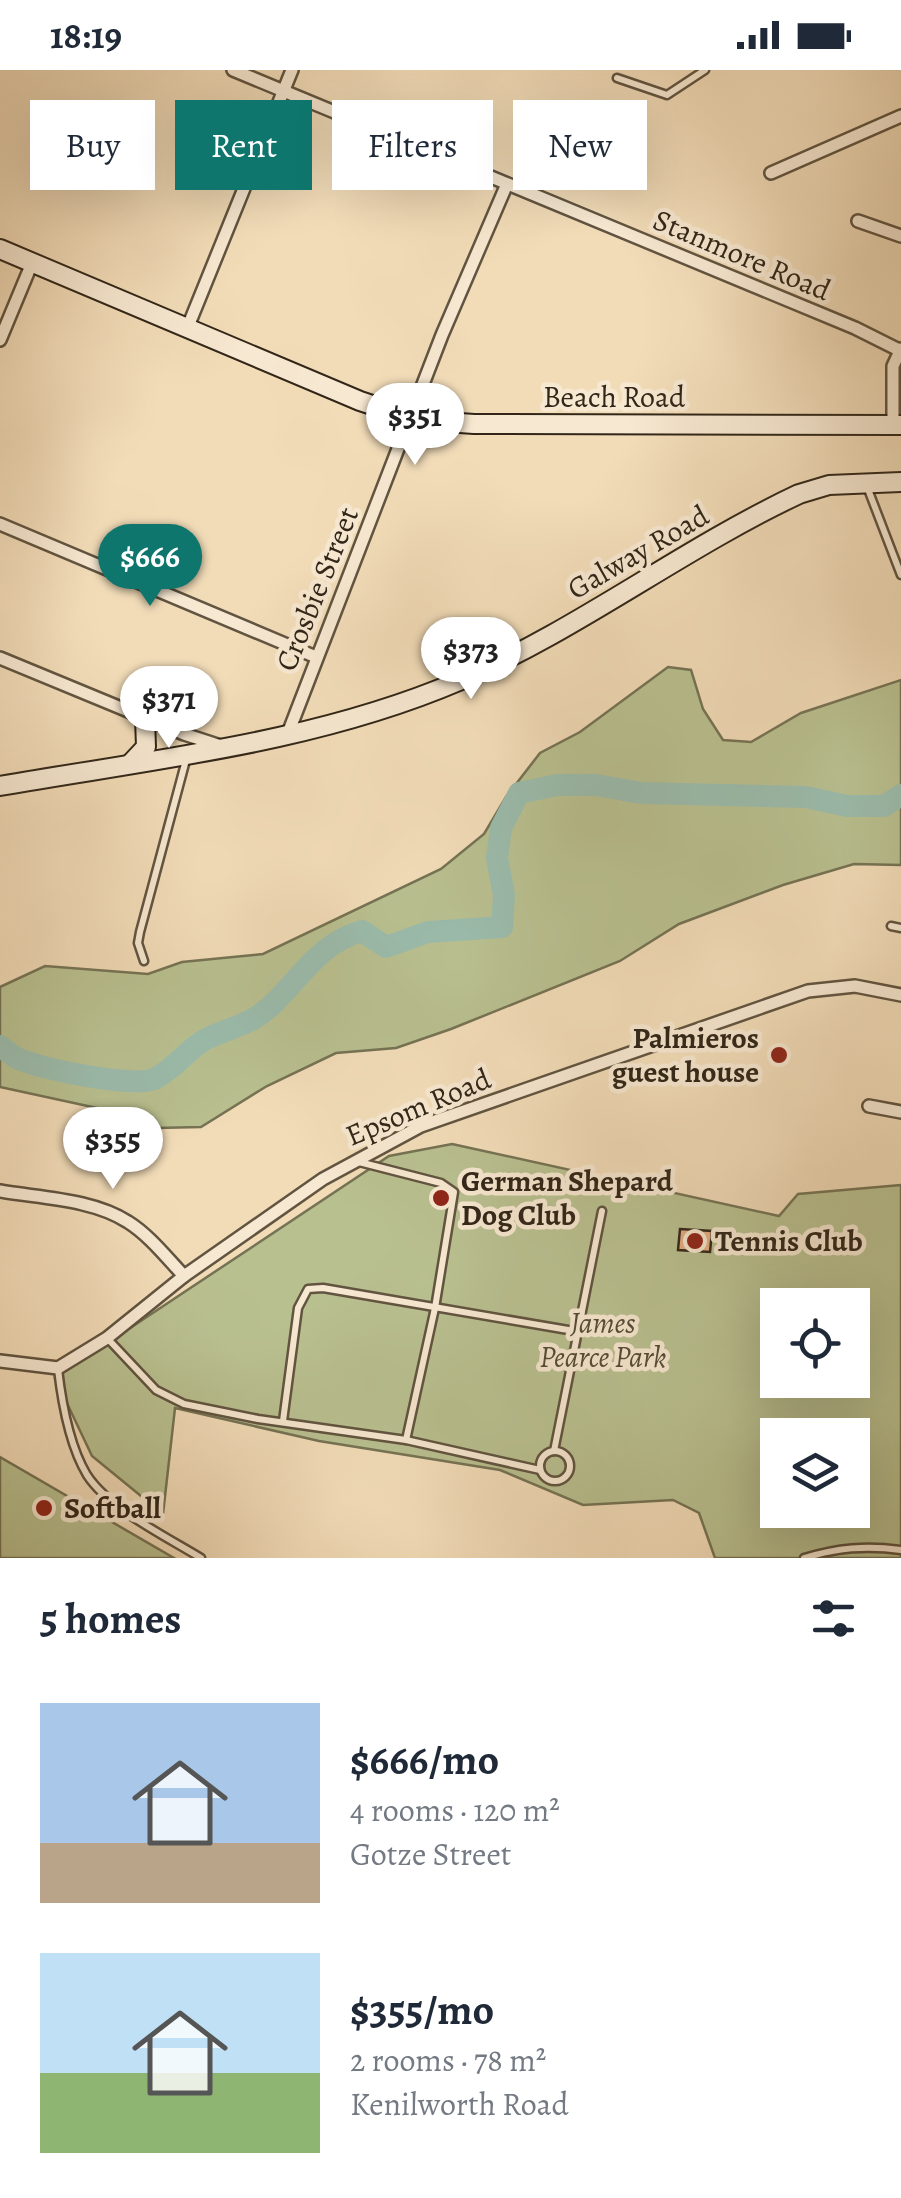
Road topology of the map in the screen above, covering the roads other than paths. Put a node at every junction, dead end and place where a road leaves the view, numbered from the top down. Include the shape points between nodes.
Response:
1 (233, 70) edge
2 (292, 70) edge
3 (705, 70) edge
4 (617, 78) dead end
5 (282, 91) junction
6 (901, 116) edge
7 (771, 172) dead end
8 (506, 184) junction
9 (858, 220) dead end
10 (901, 236) edge
11 (0, 249) edge
12 (32, 263) junction
13 (186, 329) junction
14 (0, 340) edge
15 (900, 350) edge
16 (412, 419) junction
17 (897, 425) edge
18 (901, 482) edge
19 (866, 483) junction
20 (0, 524) edge
21 (901, 575) edge
22 (316, 657) junction
23 (0, 658) edge
24 (145, 718) junction
25 (287, 736) junction
26 (224, 747) junction
27 (186, 754) junction
28 (132, 763) junction
29 (0, 786) edge
30 (891, 926) dead end
31 (901, 928) edge
32 (144, 961) dead end
33 (901, 994) edge
34 (869, 1106) dead end
35 (901, 1112) edge
36 (354, 1160) junction
37 (0, 1191) edge
38 (602, 1211) dead end
39 (184, 1276) junction
40 (434, 1308) junction
41 (580, 1332) junction
42 (107, 1338) junction
43 (0, 1362) edge
44 (58, 1368) junction
45 (283, 1421) junction
46 (406, 1440) junction
47 (554, 1451) junction
48 (540, 1470) junction
49 (901, 1550) edge
50 (202, 1558) edge
51 (804, 1558) edge

1 - 5 street, Stanmore Road
2 - 5 street
3 - 4 lane via 666,95
5 - 8 street, Stanmore Road
5 - 13 street
6 - 7 street
8 - 15 street, Stanmore Road
8 - 16 street, Crosbie Street
9 - 10 street
11 - 12 street, Beach Road
12 - 13 street, Beach Road
12 - 14 street
13 - 16 street, Beach Road
15 - 17 street via 894,366
16 - 17 street, Beach Road
16 - 22 street, Crosbie Street
18 - 19 street, Galway Road
19 - 21 lane
19 - 25 street, Galway Road via 814,488 786,500 464,679
20 - 22 street
22 - 25 street, Crosbie Street
23 - 24 street
24 - 26 street
24 - 28 street via 146,747
25 - 26 street, Galway Road
26 - 27 street, Galway Road
27 - 28 street, Galway Road
27 - 32 lane via 140,932
28 - 29 street, Galway Road
30 - 31 lane
33 - 36 street, Epsom Road via 854,986 808,991 421,1126
34 - 35 street
36 - 39 street, Epsom Road
36 - 40 lane via 454,1192
37 - 39 street via 120,1217
38 - 41 lane
39 - 42 street, Epsom Road
40 - 41 lane
40 - 45 lane via 308,1289 298,1308
40 - 46 lane
41 - 47 lane
42 - 44 street, Epsom Road
42 - 45 lane via 170,1397
43 - 44 street
44 - 50 lane via 76,1450 95,1485
45 - 46 lane
46 - 48 lane
47 - 48 lane via 543,1457
47 - 48 lane via 570,1461 568,1475 550,1480
49 - 51 lane via 836,1548

